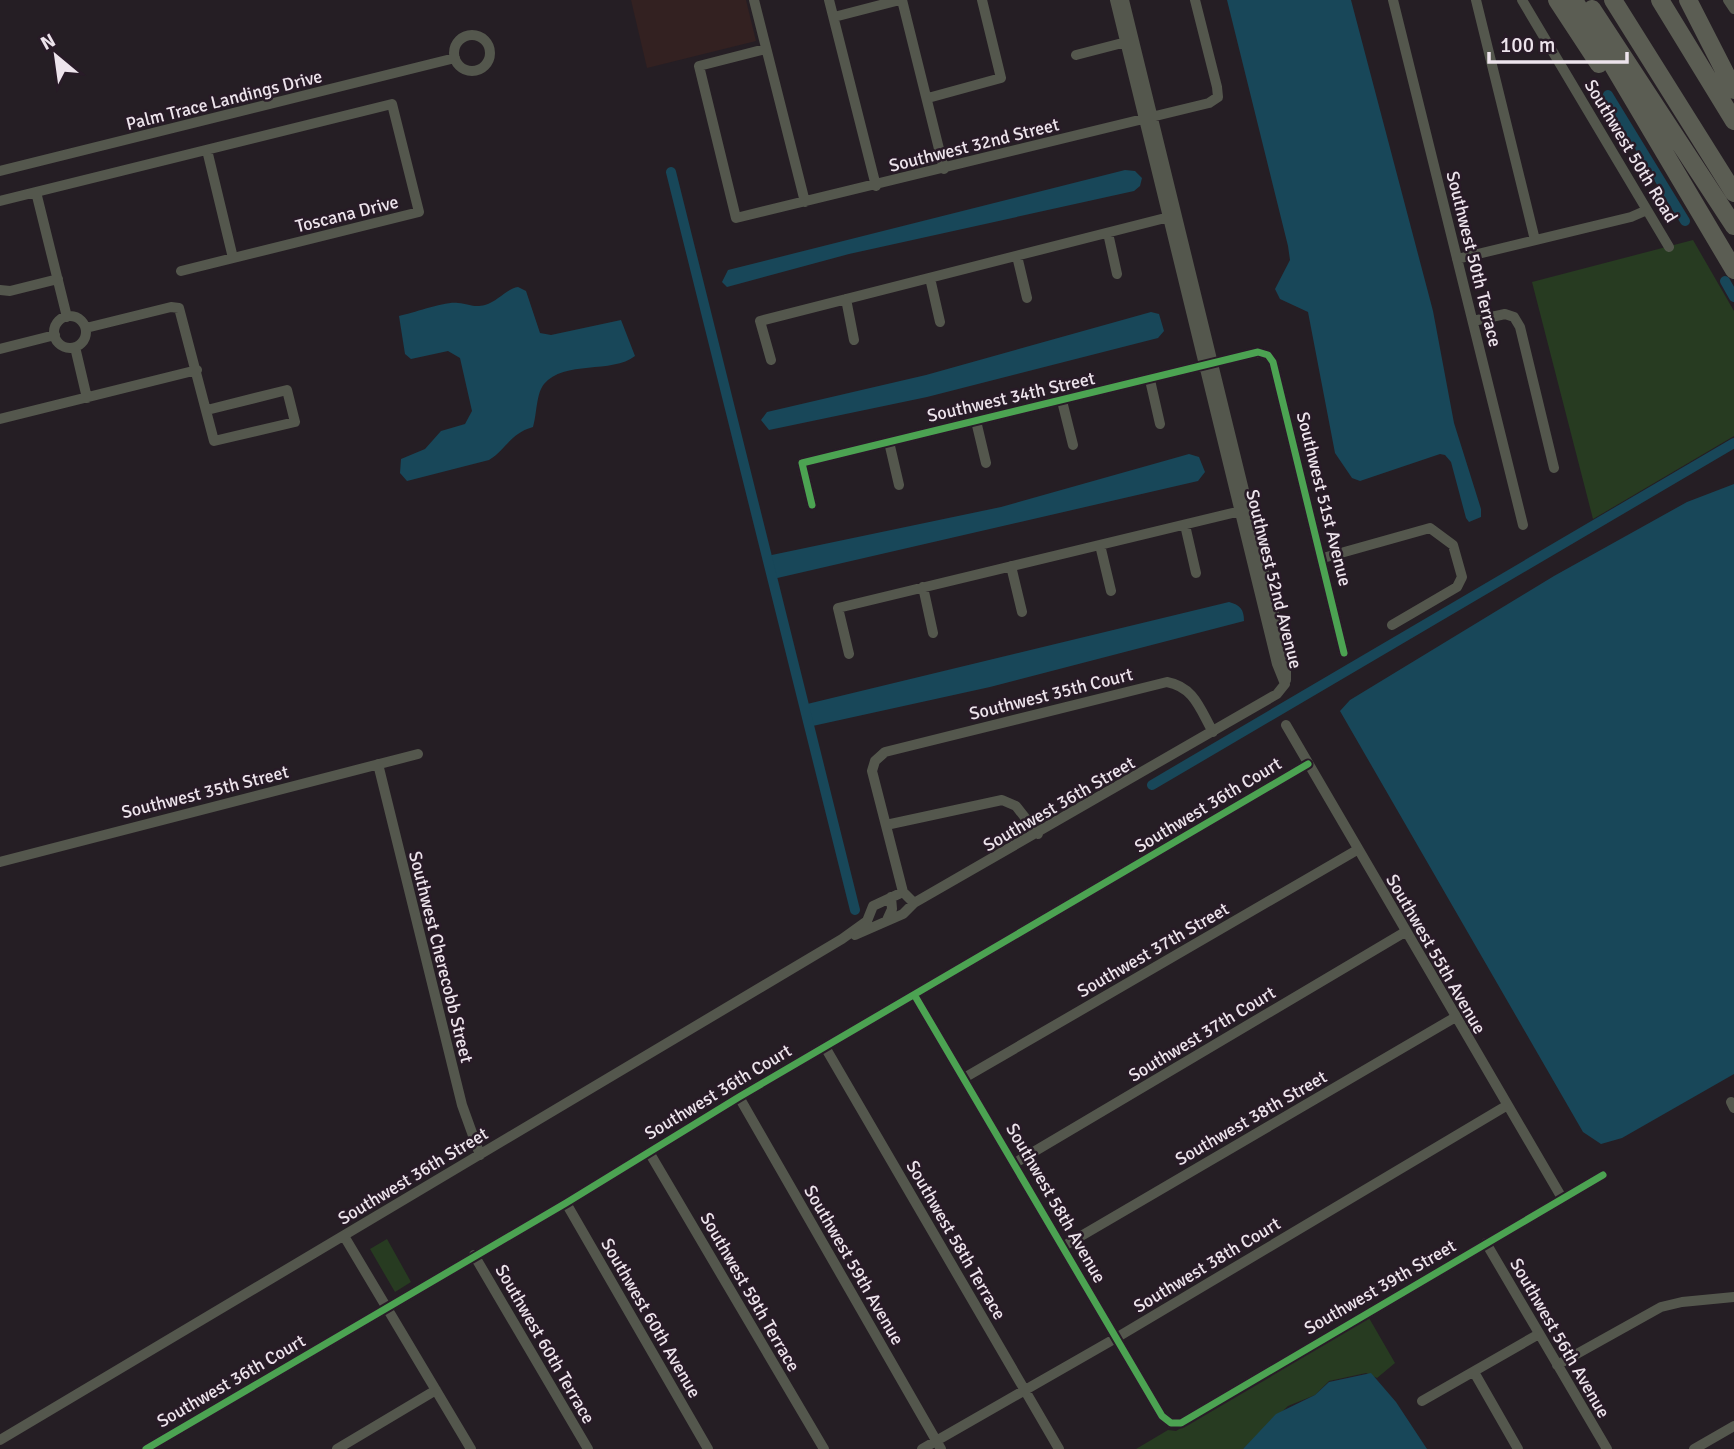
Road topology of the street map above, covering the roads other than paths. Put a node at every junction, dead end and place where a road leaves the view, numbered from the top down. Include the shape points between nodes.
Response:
1 (754, 0) edge
2 (830, 0) edge
3 (901, 0) edge
4 (982, 0) edge
5 (1115, 0) edge
6 (1124, 0) edge
7 (1195, 0) edge
8 (1393, 0) edge
9 (1476, 0) edge
10 (1522, 0) edge
11 (1557, 0) edge
12 (1574, 0) edge
13 (1586, 0) edge
14 (1613, 0) edge
15 (1660, 0) edge
16 (1688, 0) edge
17 (1728, 0) edge
18 (1734, 9) edge
19 (834, 17) junction
20 (1129, 42) junction
21 (765, 49) junction
22 (1076, 55) dead end
23 (455, 58) dead end
24 (1734, 90) edge
25 (928, 98) junction
26 (1148, 117) junction
27 (1734, 121) edge
28 (207, 150) junction
29 (944, 169) junction
30 (0, 171) edge
31 (876, 186) junction
32 (36, 192) junction
33 (1734, 193) edge
34 (0, 201) edge
35 (805, 202) junction
36 (1647, 209) junction
37 (1698, 211) junction
38 (1172, 217) junction
39 (1734, 226) edge
40 (1108, 233) junction
41 (1535, 240) junction
42 (1669, 247) dead end
43 (1017, 256) junction
44 (233, 258) junction
45 (1457, 259) junction
46 (1734, 270) edge
47 (181, 271) dead end
48 (1117, 274) dead end
49 (930, 278) junction
50 (58, 279) junction
51 (0, 290) edge
52 (1027, 298) dead end
53 (846, 299) junction
54 (67, 317) junction
55 (1472, 321) junction
56 (940, 322) dead end
57 (86, 328) junction
58 (55, 335) junction
59 (854, 340) dead end
60 (75, 347) junction
61 (0, 349) edge
62 (1268, 355) joint
63 (771, 360) dead end
64 (1209, 365) junction
65 (197, 370) junction
66 (1150, 380) junction
67 (86, 398) junction
68 (1062, 401) junction
69 (207, 410) junction
70 (0, 419) edge
71 (976, 421) junction
72 (1160, 424) dead end
73 (889, 442) junction
74 (1073, 445) dead end
75 (986, 463) dead end
76 (1554, 468) dead end
77 (899, 485) dead end
78 (812, 505) dead end
79 (1245, 510) junction
80 (1185, 525) junction
81 (1523, 526) dead end
82 (1100, 545) junction
83 (1323, 558) junction
84 (1011, 566) junction
85 (1196, 573) dead end
86 (923, 587) junction
87 (1111, 591) dead end
88 (1022, 612) dead end
89 (1392, 625) dead end
90 (933, 633) dead end
91 (1345, 653) dead end
92 (849, 654) dead end
93 (1285, 684) joint
94 (1286, 725) dead end
95 (1213, 732) junction
96 (418, 754) dead end
97 (378, 764) junction
98 (1308, 764) junction
99 (886, 825) junction
100 (1038, 834) junction
101 (1357, 850) junction
102 (0, 862) edge
103 (903, 892) junction
104 (891, 897) junction
105 (914, 904) junction
106 (887, 920) junction
107 (1405, 932) junction
108 (842, 939) junction
109 (915, 996) junction
110 (1454, 1018) junction
111 (825, 1046) junction
112 (964, 1078) junction
113 (739, 1097) junction
114 (1506, 1105) junction
115 (649, 1152) junction
116 (480, 1155) junction
117 (1015, 1163) junction
118 (1603, 1175) dead end
119 (1562, 1198) junction
120 (566, 1203) junction
121 (344, 1236) junction
122 (1486, 1243) junction
123 (1064, 1247) junction
124 (474, 1255) junction
125 (1734, 1297) edge
126 (387, 1308) junction
127 (1539, 1334) junction
128 (1116, 1338) junction
129 (1557, 1365) junction
130 (1474, 1371) junction
131 (1024, 1389) junction
132 (436, 1390) junction
133 (1422, 1401) dead end
134 (1171, 1423) joint
135 (1734, 1426) edge
136 (0, 1440) edge
137 (939, 1445) edge
138 (146, 1449) edge
139 (337, 1449) edge
140 (471, 1449) edge
141 (588, 1449) edge
142 (708, 1449) edge
143 (824, 1449) edge
144 (922, 1449) edge
145 (1059, 1449) edge
146 (1518, 1449) edge
147 (1606, 1449) edge
148 (1694, 1449) edge

1 - 21 street
2 - 19 street
3 - 19 street
3 - 25 street
4 - 25 street via 1001,78
5 - 20 street, Southwest 52nd Avenue
6 - 20 street, Southwest 52nd Avenue
7 - 26 street, Southwest 32nd Street via 1218,97
8 - 45 street, Southwest 50th Terrace
9 - 41 street
10 - 36 street, Southwest 50th Road
11 - 37 highway
12 - 37 highway
13 - 39 highway
14 - 33 highway
15 - 27 highway
16 - 24 highway
17 - 18 street
19 - 31 street
20 - 22 street
20 - 26 street, Southwest 52nd Avenue
21 - 35 street
21 - 35 street, Southwest 32nd Street via 699,66 736,218
23 - 30 street, Palm Trace Landings Drive
25 - 29 street
26 - 29 street, Southwest 32nd Street
26 - 38 street, Southwest 52nd Avenue
28 - 32 street, Toscana Drive
28 - 44 street
28 - 44 street, Toscana Drive via 391,104 419,212
29 - 31 street, Southwest 32nd Street
31 - 35 street, Southwest 32nd Street
32 - 34 street, Toscana Drive
32 - 50 street
36 - 41 street
36 - 42 street, Southwest 50th Road
37 - 46 highway
38 - 40 street
38 - 64 street, Southwest 52nd Avenue
40 - 43 street
40 - 48 street
41 - 45 street
43 - 49 street
43 - 52 street
44 - 47 street, Toscana Drive
45 - 55 street, Southwest 50th Terrace
49 - 53 street
49 - 56 street
50 - 51 street
50 - 54 street
53 - 59 street
53 - 63 street via 760,321
54 - 57 street via 78,318
54 - 58 street via 57,324
55 - 76 street via 1505,314 1514,317 1520,327
55 - 81 street, Southwest 50th Terrace
57 - 60 street via 83,342
57 - 65 street via 171,307 182,311
58 - 60 street via 64,347
58 - 61 street
60 - 67 street
62 - 64 street, Southwest 34th Street via 1258,352
62 - 83 street, Southwest 51st Avenue
64 - 66 street, Southwest 34th Street
64 - 79 street, Southwest 52nd Avenue
65 - 67 street
65 - 69 street
66 - 68 street, Southwest 34th Street
66 - 72 street
67 - 70 street
68 - 71 street, Southwest 34th Street
68 - 74 street, Southwest 34th Street
69 - 69 street via 214,440 295,422 287,390
71 - 73 street, Southwest 34th Street
71 - 75 street, Southwest 34th Street
73 - 77 street
73 - 78 street, Southwest 34th Street via 802,463
79 - 80 street
79 - 93 street, Southwest 52nd Avenue via 1286,662
80 - 82 street
80 - 85 street
82 - 84 street
82 - 87 street
83 - 89 street via 1430,528 1453,545 1462,577 1457,587
83 - 91 street, Southwest 51st Avenue
84 - 86 street
84 - 88 street
86 - 90 street
86 - 92 street via 838,608
93 - 95 street, Southwest 36th Street via 1277,694
94 - 98 street, Southwest 55th Avenue
95 - 99 street, Southwest 35th Court via 1191,692 1181,684 1167,682 885,752 872,771
95 - 100 street, Southwest 36th Street
96 - 97 street, Southwest 35th Street
97 - 102 street, Southwest 35th Street
97 - 116 street, Southwest Cherecobb Street via 462,1105
98 - 101 street, Southwest 55th Avenue
98 - 109 street, Southwest 36th Court
99 - 100 street via 1002,800 1016,806
99 - 103 street
100 - 105 street, Southwest 36th Street
101 - 107 street, Southwest 55th Avenue
101 - 112 street, Southwest 37th Street
103 - 104 street, Southwest 36th Street
103 - 105 street
104 - 106 street
104 - 108 street, Southwest 36th Street via 873,906 867,921
105 - 106 street, Southwest 36th Street
106 - 108 street, Southwest 36th Street
107 - 110 street, Southwest 55th Avenue
107 - 117 street, Southwest 37th Court
108 - 116 street, Southwest 36th Street
109 - 111 street, Southwest 36th Court
109 - 112 street, Southwest 58th Avenue
110 - 114 street, Southwest 55th Avenue
110 - 123 street, Southwest 38th Street
111 - 113 street, Southwest 36th Court
111 - 131 street, Southwest 58th Terrace
112 - 117 street, Southwest 58th Avenue
113 - 115 street, Southwest 36th Court
113 - 137 street, Southwest 59th Avenue
114 - 119 street, Southwest 55th Avenue
114 - 128 street, Southwest 38th Court
115 - 120 street, Southwest 36th Court
115 - 143 street, Southwest 59th Terrace
116 - 121 street, Southwest 36th Street
117 - 123 street, Southwest 58th Avenue
118 - 119 street, Southwest 39th Street
119 - 122 street, Southwest 39th Street
120 - 124 street, Southwest 36th Court
120 - 142 street, Southwest 60th Avenue
121 - 126 street
121 - 136 street, Southwest 36th Street
122 - 127 street, Southwest 56th Avenue
122 - 134 street, Southwest 39th Street via 1181,1423
123 - 128 street, Southwest 58th Avenue
124 - 126 street, Southwest 36th Court
124 - 141 street, Southwest 60th Terrace
125 - 129 street via 1661,1307
126 - 132 street
126 - 138 street, Southwest 36th Court
127 - 129 street, Southwest 56th Avenue
127 - 130 street
128 - 131 street, Southwest 38th Court
128 - 134 street, Southwest 58th Avenue via 1162,1416
129 - 147 street, Southwest 56th Avenue
130 - 133 street
130 - 146 street
131 - 137 street, Southwest 38th Court
131 - 145 street, Southwest 58th Terrace
132 - 139 street
132 - 140 street
135 - 148 street
137 - 144 street, Southwest 38th Court

